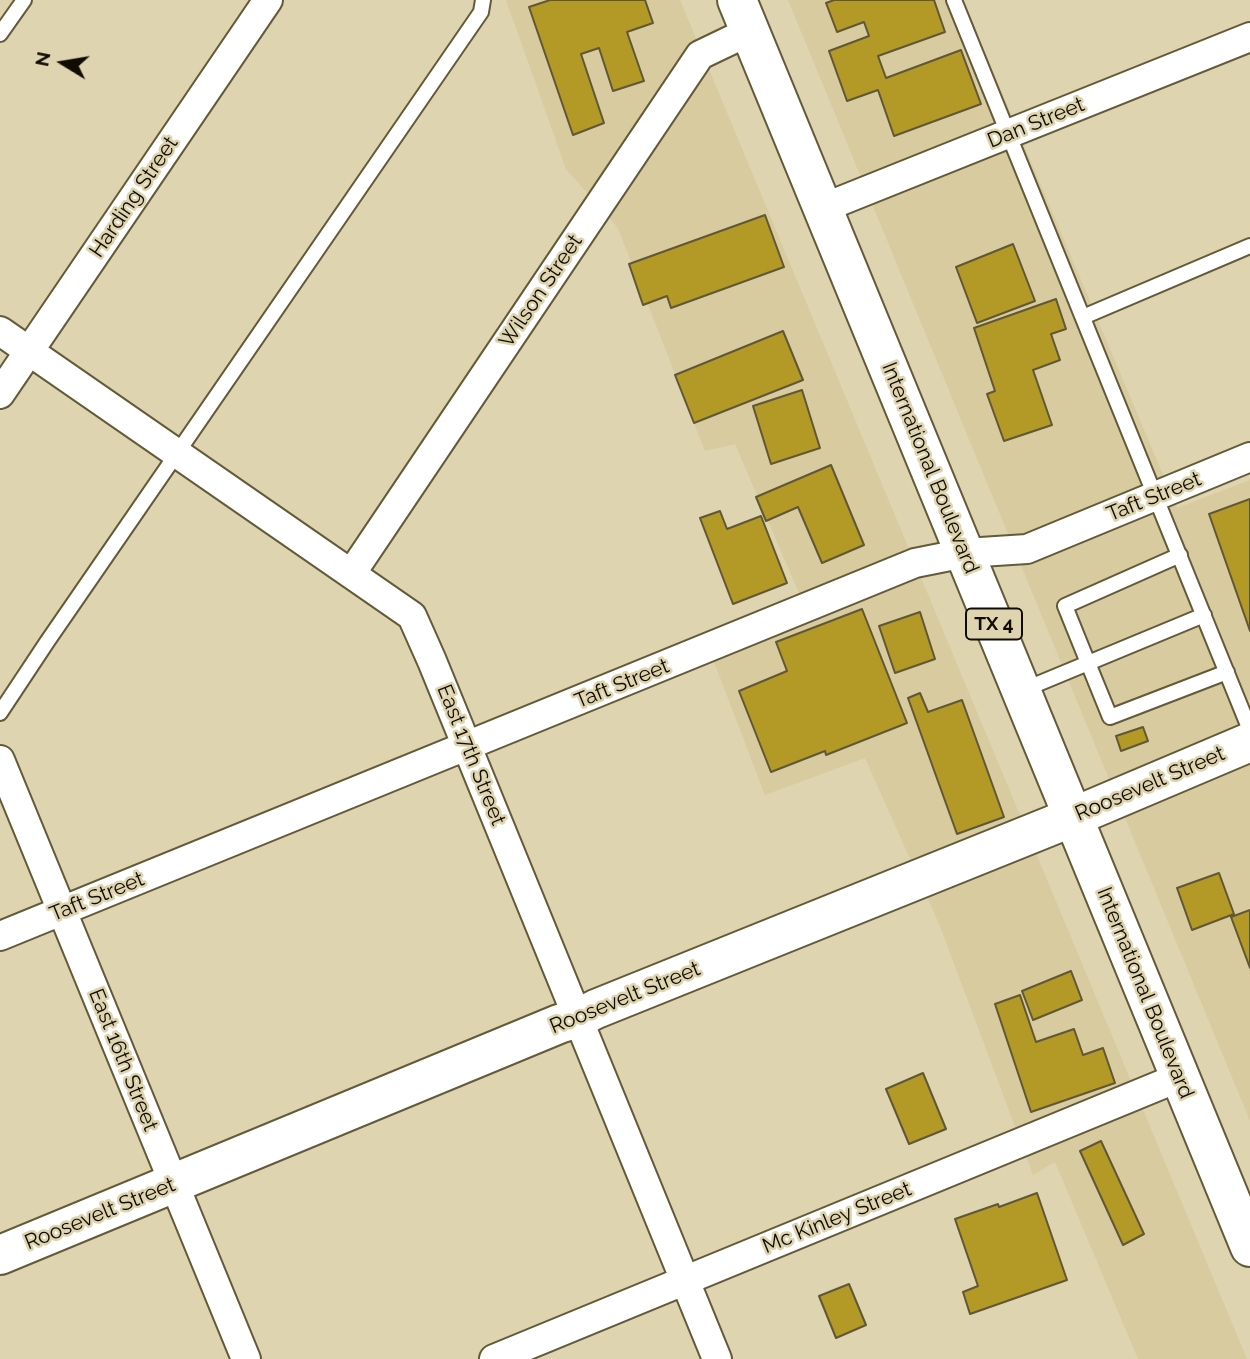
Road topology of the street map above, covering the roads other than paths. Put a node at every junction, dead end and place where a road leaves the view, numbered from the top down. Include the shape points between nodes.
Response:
1 (24, 0) edge
2 (268, 0) edge
3 (483, 0) edge
4 (954, 0) edge
5 (744, 15) edge
6 (0, 34) edge
7 (1250, 37) edge
8 (1009, 134) junction
9 (823, 208) junction
10 (1250, 246) edge
11 (1083, 317) junction
12 (0, 331) edge
13 (29, 351) junction
14 (0, 394) edge
15 (177, 453) junction
16 (1250, 457) edge
17 (1156, 496) junction
18 (965, 553) junction
19 (1180, 555) junction
20 (351, 573) junction
21 (1204, 615) junction
22 (1087, 663) junction
23 (1227, 672) junction
24 (1021, 691) junction
25 (0, 713) edge
26 (1250, 730) edge
27 (1250, 742) edge
28 (467, 747) junction
29 (2, 772) edge
30 (1073, 817) junction
31 (62, 911) junction
32 (0, 936) edge
33 (578, 1018) junction
34 (1180, 1077) junction
35 (174, 1184) junction
36 (1246, 1224) edge
37 (0, 1255) edge
38 (685, 1281) junction
39 (246, 1359) edge
40 (494, 1359) edge
41 (717, 1359) edge

1 - 6 lane
2 - 13 street, Harding Street
3 - 15 lane via 481,12
4 - 8 lane
5 - 9 street, International Boulevard / TX 4
5 - 20 street, Wilson Street via 700,55
7 - 8 street, Dan Street
8 - 9 street, Dan Street
8 - 11 lane
9 - 18 street, International Boulevard / TX 4
10 - 11 lane
11 - 17 lane
12 - 13 street, East 17th Street
13 - 14 street, Harding Street
13 - 15 street, East 17th Street
15 - 20 street, East 17th Street
15 - 25 lane
16 - 17 street, Taft Street
17 - 18 street, Taft Street via 1027,549
17 - 19 lane
18 - 24 street, International Boulevard / TX 4
18 - 28 street, Taft Street via 915,563
19 - 21 lane
19 - 22 lane via 1065,606
20 - 28 street, East 17th Street via 412,616
21 - 22 lane
21 - 23 lane
22 - 23 lane via 1110,717
22 - 24 lane
23 - 26 lane
24 - 30 street, International Boulevard / TX 4
27 - 30 street, Roosevelt Street
28 - 31 street, Taft Street
28 - 33 street, East 17th Street
29 - 31 street, East 16th Street
30 - 33 street, Roosevelt Street
30 - 34 street, International Boulevard / TX 4
31 - 32 street, Taft Street
31 - 35 street, East 16th Street
33 - 35 street, Roosevelt Street
33 - 38 street, East 17th Street
34 - 36 street, International Boulevard / TX 4
34 - 38 street, Mc Kinley Street
35 - 37 street, Roosevelt Street
35 - 39 street, East 16th Street
38 - 40 street, Mc Kinley Street
38 - 41 street, East 17th Street

